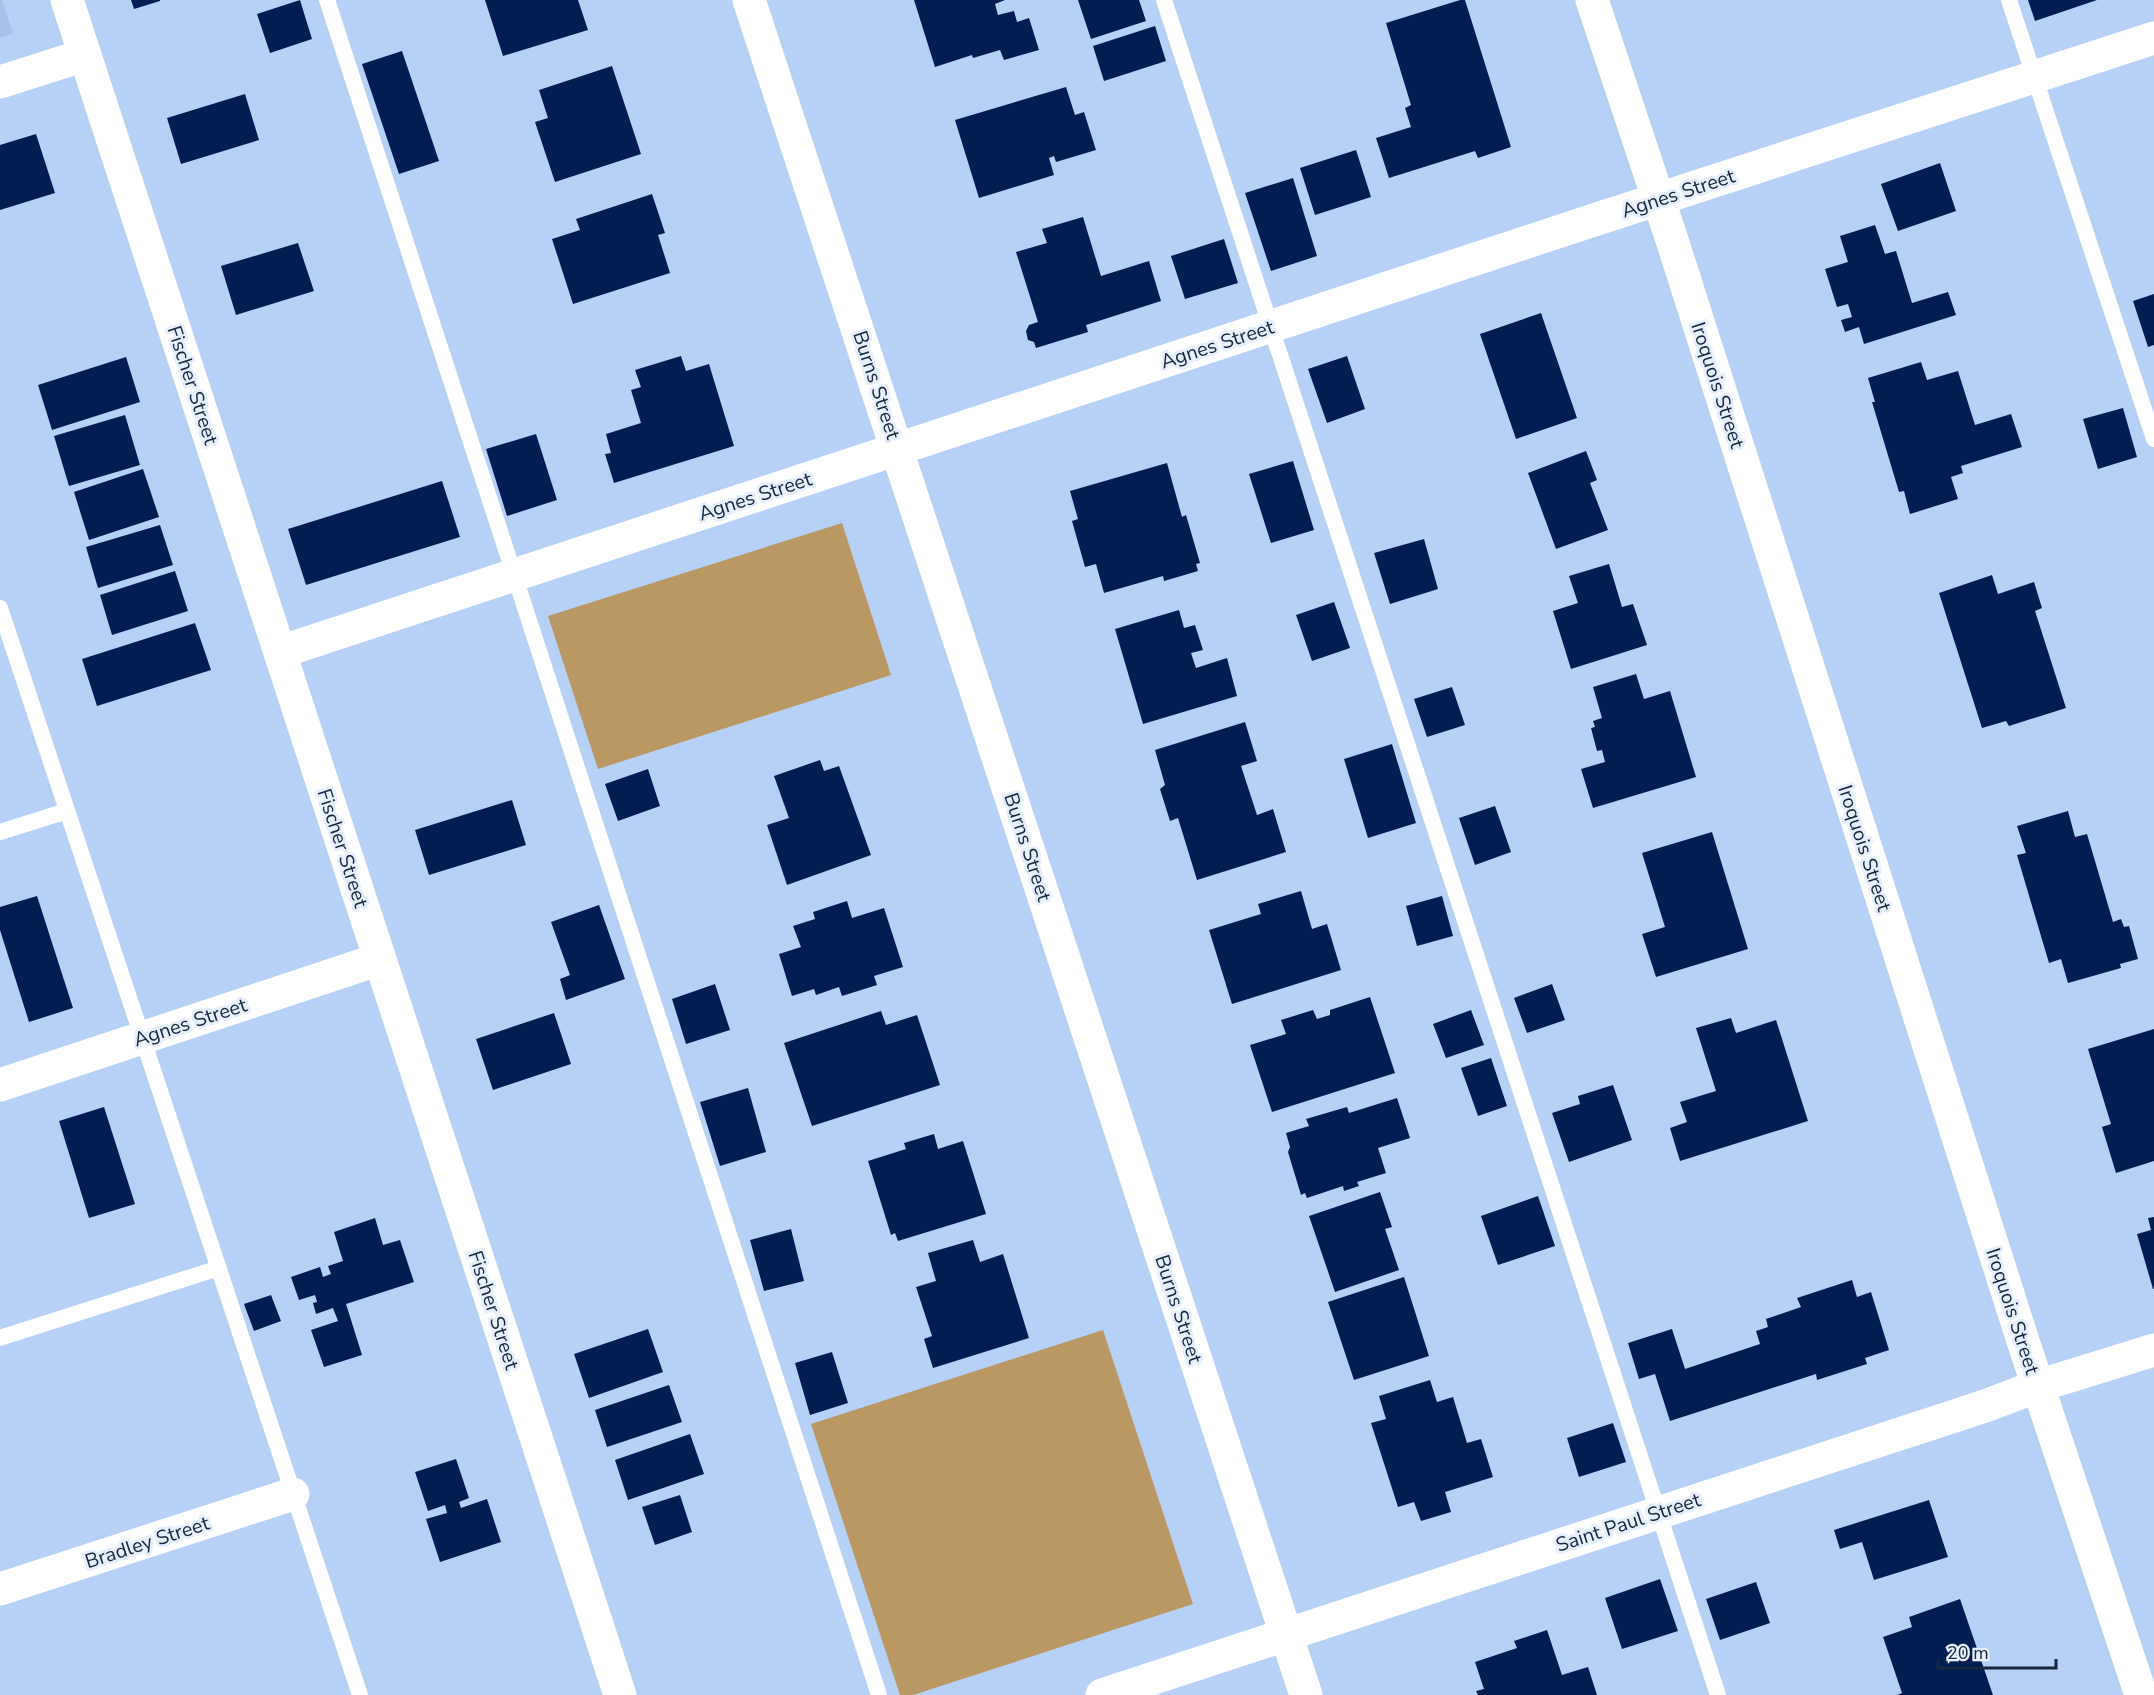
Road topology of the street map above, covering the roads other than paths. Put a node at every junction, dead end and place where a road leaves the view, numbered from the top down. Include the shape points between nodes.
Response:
1 (67, 0) edge
2 (327, 0) edge
3 (749, 0) edge
4 (1164, 0) edge
5 (1592, 0) edge
6 (2009, 0) edge
7 (2154, 38) edge
8 (85, 55) junction
9 (2034, 77) junction
10 (0, 82) edge
11 (1658, 200) junction
12 (1270, 327) junction
13 (2154, 439) edge
14 (898, 449) junction
15 (514, 575) junction
16 (0, 608) edge
17 (280, 652) junction
18 (67, 811) junction
19 (0, 832) edge
20 (380, 959) junction
21 (142, 1038) junction
22 (0, 1085) edge
23 (219, 1268) junction
24 (0, 1338) edge
25 (2154, 1350) edge
26 (2038, 1386) junction
27 (293, 1494) junction
28 (1659, 1512) junction
29 (0, 1589) edge
30 (1286, 1634) junction
31 (360, 1695) edge
32 (620, 1695) edge
33 (879, 1695) edge
34 (1102, 1695) edge
35 (1306, 1695) edge
36 (1718, 1695) edge
37 (2141, 1695) edge

1 - 8 street, Fischer Street
2 - 15 lane
3 - 14 street, Burns Street
4 - 12 lane
5 - 11 street, Iroquois Street
6 - 9 lane
7 - 9 street, Agnes Street
8 - 10 street
8 - 17 street, Fischer Street
9 - 11 street, Agnes Street
9 - 13 lane
11 - 12 street, Agnes Street
11 - 26 street, Iroquois Street
12 - 14 street, Agnes Street
12 - 28 lane
14 - 15 street, Agnes Street
14 - 30 street, Burns Street
15 - 17 street, Agnes Street
15 - 33 lane
16 - 18 lane
17 - 20 street, Fischer Street
18 - 19 lane
18 - 21 lane
20 - 21 street, Agnes Street
20 - 32 street, Fischer Street
21 - 22 street, Agnes Street
21 - 23 lane
23 - 24 lane
23 - 27 lane
25 - 26 street, Saint Paul Street
26 - 28 street, Saint Paul Street
26 - 37 street, Iroquois Street
27 - 29 street, Bradley Street
27 - 31 lane
28 - 30 street, Saint Paul Street
28 - 36 lane
30 - 34 street, Saint Paul Street
30 - 35 street, Burns Street

